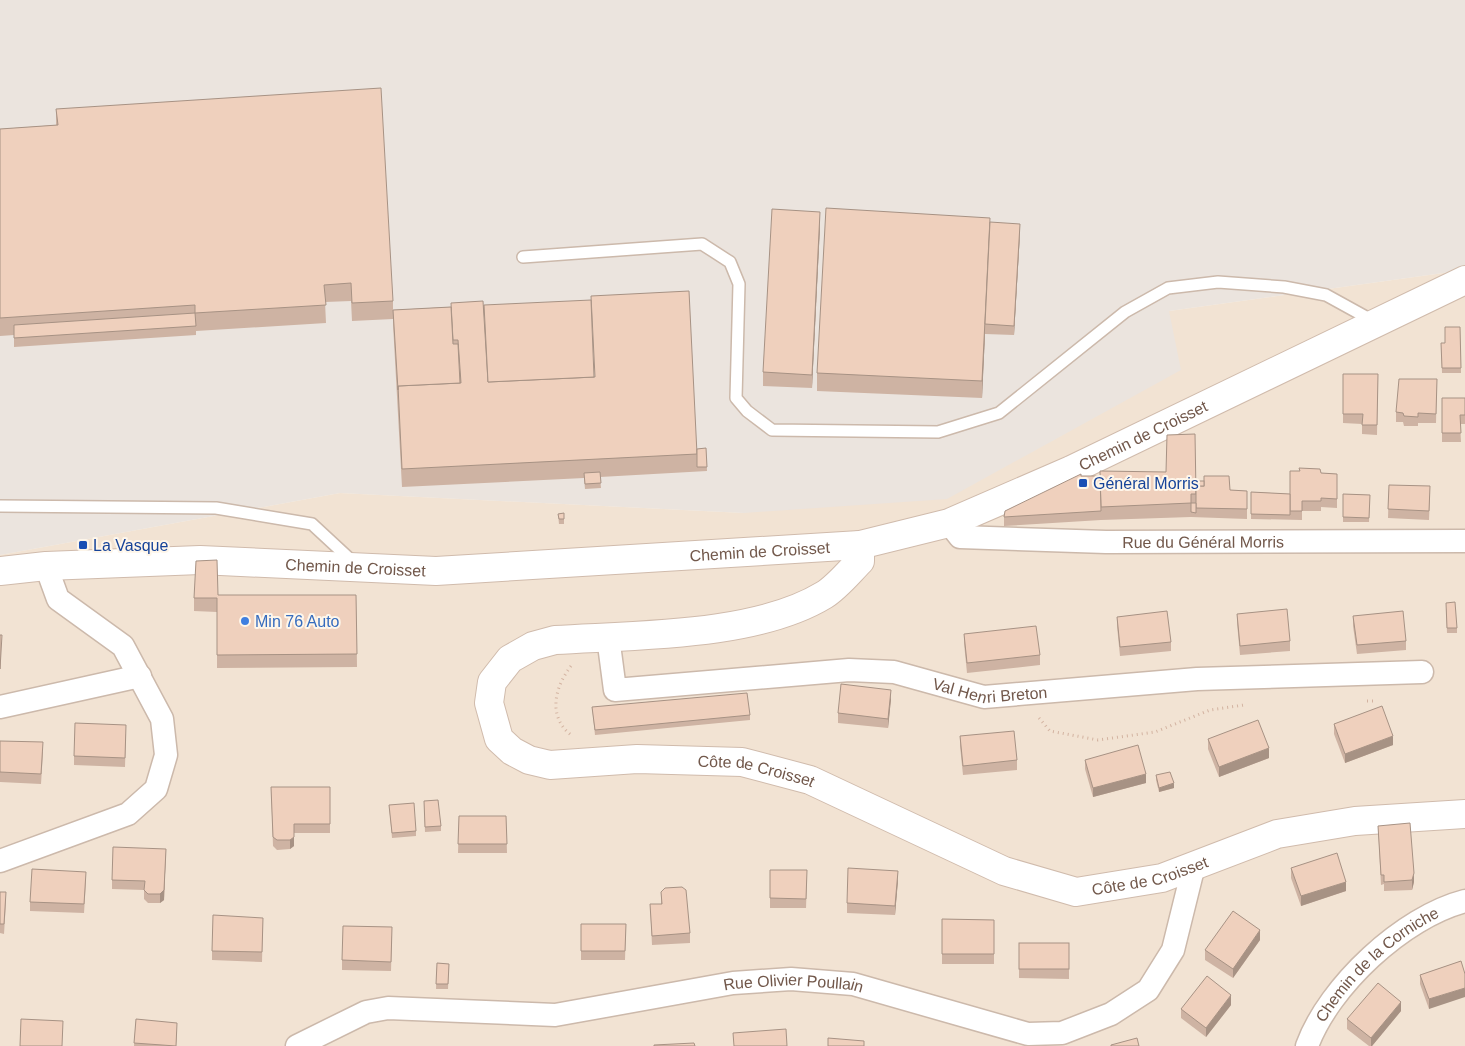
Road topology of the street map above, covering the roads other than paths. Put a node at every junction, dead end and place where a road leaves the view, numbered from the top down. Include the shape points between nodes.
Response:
1 (523, 257) dead end
2 (1465, 280) edge
3 (1376, 323) junction
4 (0, 506) edge
5 (949, 523) junction
6 (1465, 541) edge
7 (860, 545) junction
8 (46, 566) junction
9 (358, 567) junction
10 (0, 571) edge
11 (608, 637) junction
12 (1422, 672) dead end
13 (140, 676) junction
14 (0, 708) edge
15 (1465, 814) edge
16 (0, 862) edge
17 (1194, 866) junction
18 (1465, 901) edge
19 (297, 1046) edge
20 (1307, 1046) edge

1 - 3 lane via 702,244 730,262 739,284 736,398 746,411 772,430 938,432 1000,413 1125,312 1168,288 1218,282 1284,287 1326,295
2 - 3 street, Chemin de Croisset
3 - 5 street, Chemin de Croisset via 1071,470
4 - 9 lane via 225,509 312,524
5 - 6 street, Rue du Général Morris via 960,537 980,538 1106,542
5 - 7 street, Chemin de Croisset
7 - 9 street, Chemin de Croisset via 436,571
7 - 11 street, Côte de Croisset via 860,561 825,594 780,616 694,632
8 - 9 street, Chemin de Croisset via 200,560
8 - 10 street, Chemin de Croisset
8 - 13 street via 58,599 123,646
11 - 12 street, Val Henri Breton via 616,690 849,670 894,672 984,697 1197,679
11 - 17 street, Côte de Croisset via 555,640 533,646 510,659 492,682 489,703 499,739 529,760 550,765 637,759 742,762 810,780 1004,871 1076,892 1162,878
13 - 14 street
13 - 16 street via 162,720 166,755 156,789 128,814
15 - 17 street, Côte de Croisset via 1355,821 1276,834
17 - 19 street, Rue Olivier Poullain via 1172,950 1148,990 1111,1014 1062,1033 1028,1034 852,984 792,979 733,983 555,1015 388,1008 366,1012
18 - 20 street, Chemin de la Corniche via 1450,905 1400,931 1348,980 1312,1032

